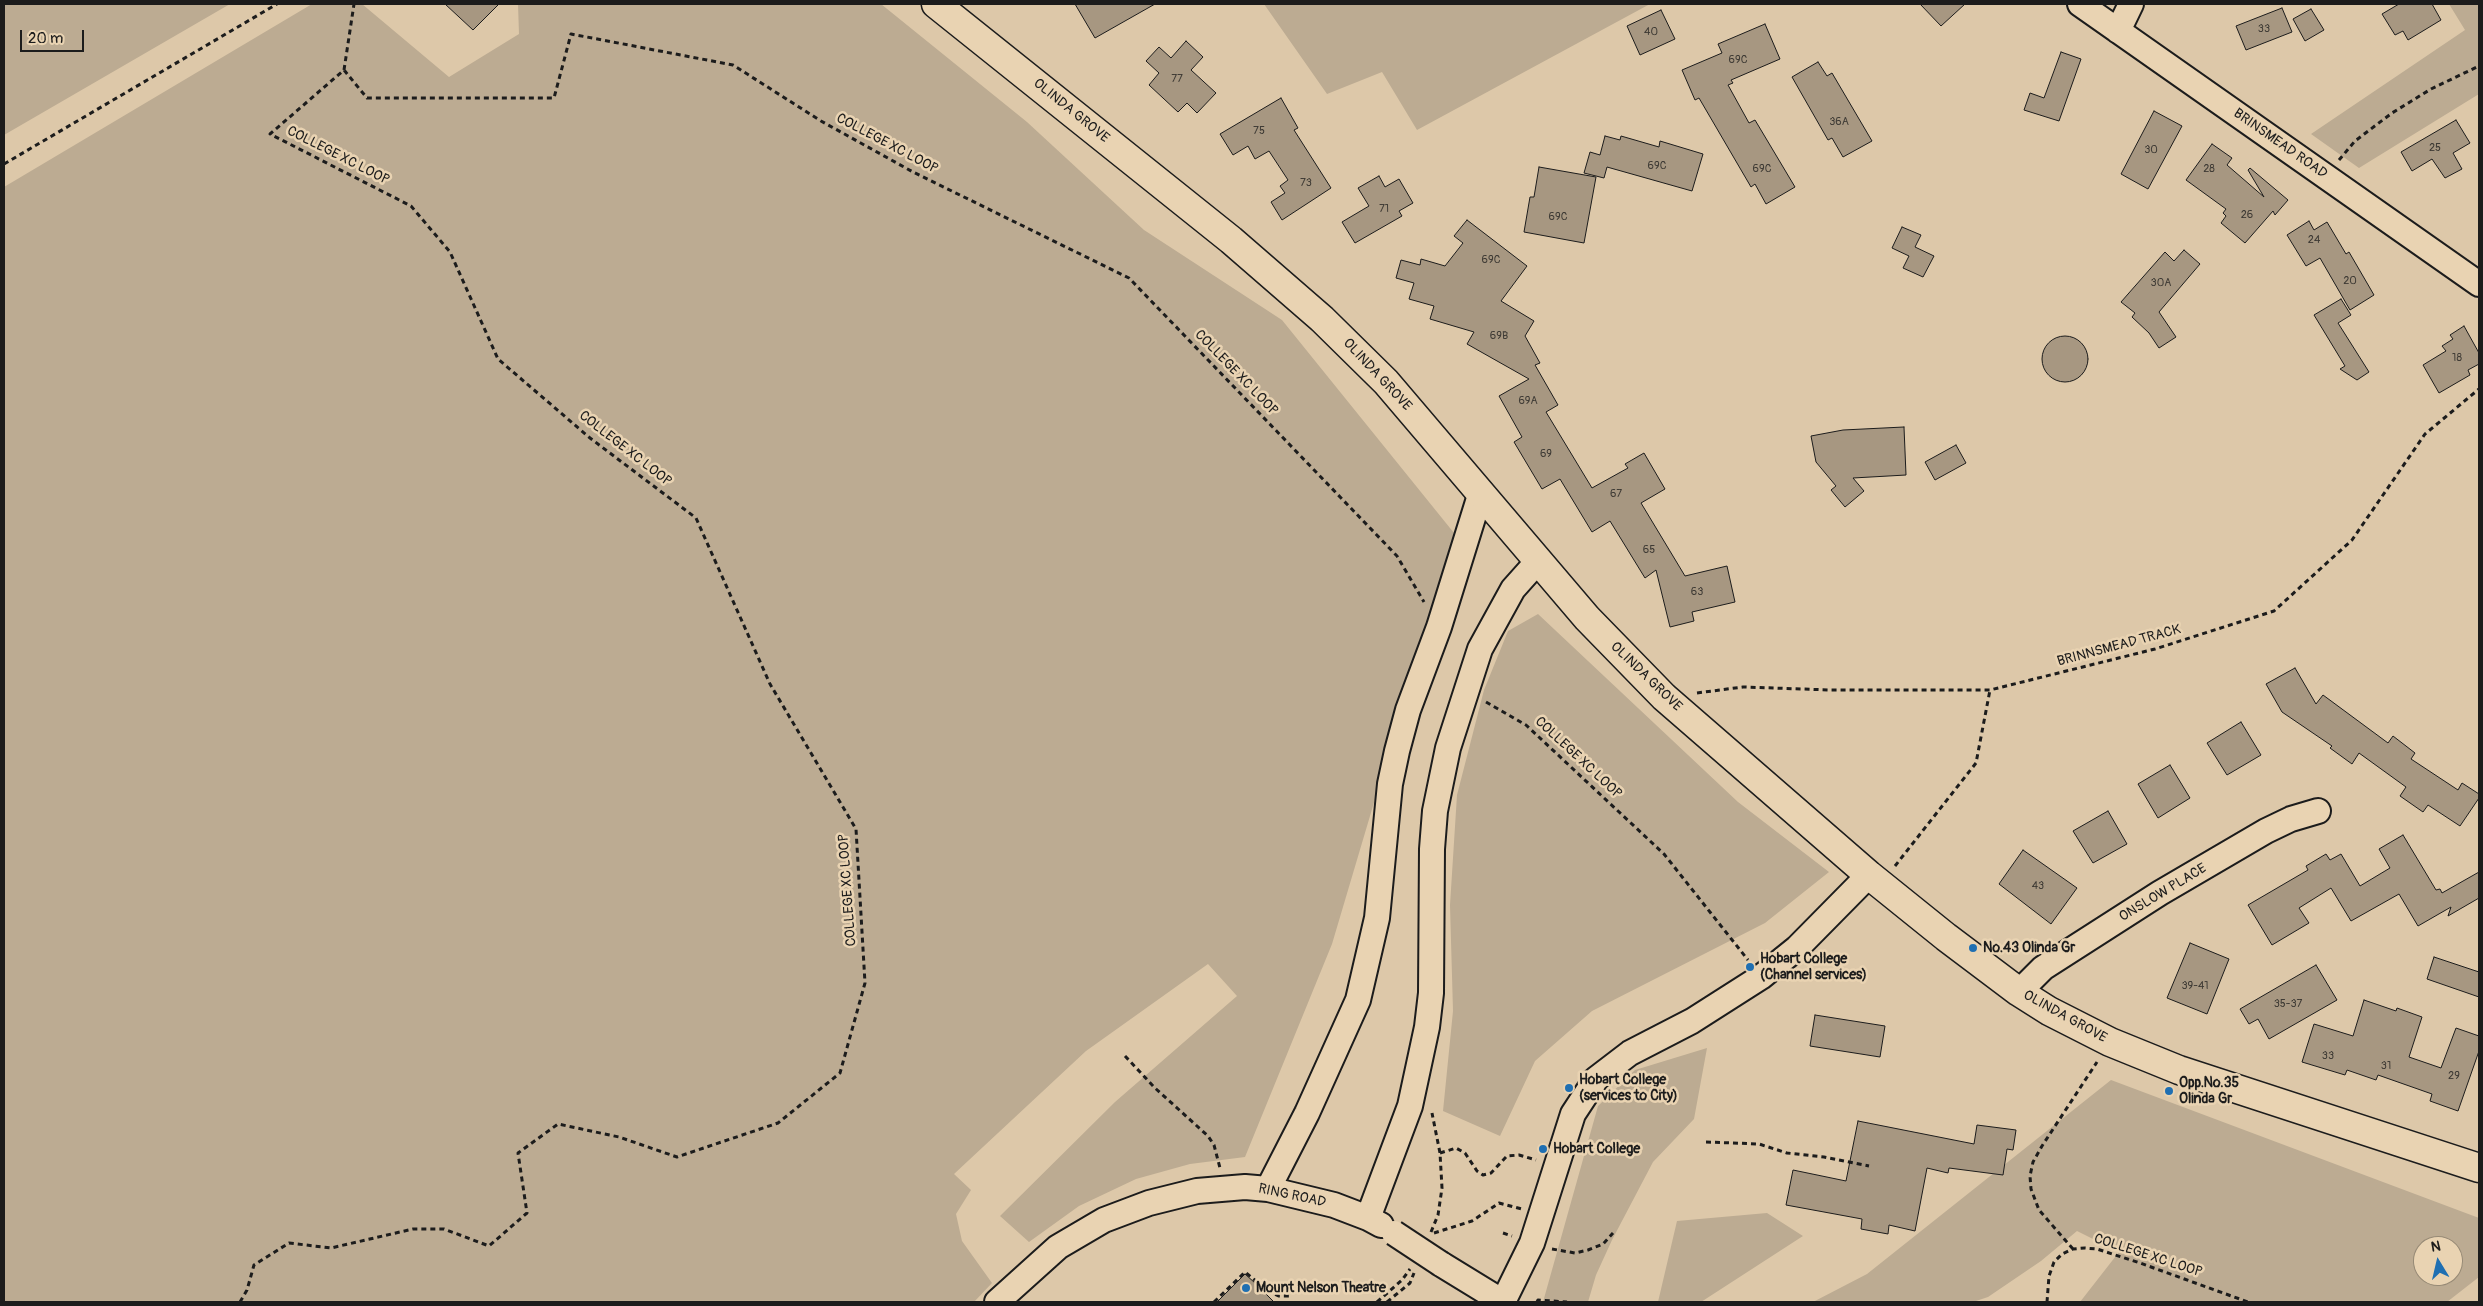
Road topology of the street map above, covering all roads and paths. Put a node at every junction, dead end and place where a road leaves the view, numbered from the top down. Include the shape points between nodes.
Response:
1 (277, 4) edge
2 (354, 4) edge
3 (936, 4) edge
4 (2080, 4) edge
5 (2131, 4) edge
6 (2118, 30) junction
7 (2479, 66) edge
8 (344, 70) junction
9 (4, 164) edge
10 (2325, 176) junction
11 (2479, 284) edge
12 (2479, 389) edge
13 (1481, 492) junction
14 (1538, 561) junction
15 (1438, 627) junction
16 (1990, 690) junction
17 (1466, 691) junction
18 (1664, 697) junction
19 (2318, 811) dead end
20 (1875, 879) junction
21 (1761, 977) junction
22 (2019, 992) junction
23 (2110, 1042) junction
24 (1125, 1056) dead end
25 (1410, 1106) junction
26 (1706, 1142) dead end
27 (1440, 1152) junction
28 (1869, 1166) dead end
29 (1556, 1168) junction
30 (2479, 1168) edge
31 (1222, 1188) junction
32 (1268, 1188) junction
33 (1494, 1206) dead end
34 (1368, 1218) junction
35 (1451, 1228) dead end
36 (1503, 1233) dead end
37 (1613, 1233) dead end
38 (1430, 1234) dead end
39 (1532, 1243) junction
40 (2073, 1248) junction
41 (1412, 1265) dead end
42 (1408, 1273) dead end
43 (1289, 1296) dead end
44 (240, 1302) edge
45 (998, 1302) edge
46 (1214, 1302) edge
47 (1377, 1302) edge
48 (1386, 1302) edge
49 (1503, 1302) edge
50 (1537, 1302) edge
51 (1567, 1302) edge
52 (2047, 1302) edge
53 (2248, 1302) edge

1 - 9 path
2 - 8 path
3 - 13 main road, OLINDA GROVE via 1084,120 1298,297 1386,382
4 - 6 street, BRINSMEAD ROAD
5 - 6 street
6 - 10 street, BRINSMEAD ROAD
7 - 10 path via 2431,89 2392,113 2355,141
8 - 15 path, COLLEGE XC LOOP via 367,98 554,98 571,34 733,65 821,121 913,172 1129,278 1397,556
8 - 44 path, COLLEGE XC LOOP via 270,134 411,206 450,252 498,360 590,438 696,518 770,684 856,829 865,983 840,1073 778,1124 677,1157 620,1137 558,1124 518,1153 527,1213 489,1246 444,1229 413,1229 332,1248 289,1242 254,1265
10 - 11 street, BRINSMEAD ROAD
12 - 16 path, BRINNSMEAD TRACK via 2425,434 2352,540 2274,612 2155,649
13 - 14 main road, OLINDA GROVE
13 - 15 street
14 - 17 street via 1513,589 1500,610 1480,649
14 - 18 main road, OLINDA GROVE via 1587,618
15 - 32 street via 1408,710 1390,784 1377,918 1358,1000 1307,1113
16 - 18 path, BRINNSMEAD TRACK via 1743,687
16 - 20 path via 1976,763
17 - 21 path, COLLEGE XC LOOP via 1526,725 1664,854
17 - 25 street via 1448,748 1435,811 1431,993
18 - 20 main road, OLINDA GROVE
19 - 22 street, ONSLOW PLACE via 2266,831 2160,893 2043,968
20 - 21 street
20 - 22 main road, OLINDA GROVE
21 - 29 street via 1692,1021 1630,1053 1596,1078 1573,1114
22 - 23 main road, OLINDA GROVE
23 - 30 main road, OLINDA GROVE via 2179,1070
23 - 40 path via 2042,1146 2030,1176 2039,1210
24 - 31 path via 1208,1136 1218,1157
25 - 27 path via 1433,1113
25 - 34 street
26 - 28 path via 1759,1144 1787,1153 1824,1156
27 - 29 path via 1456,1148 1465,1153 1477,1171 1484,1175 1513,1155
27 - 38 path via 1442,1188 1438,1215
29 - 39 street
31 - 32 street, RING ROAD
31 - 45 street, RING ROAD via 1150,1202 1104,1220 1058,1247
32 - 34 street, RING ROAD
33 - 35 path via 1472,1221
34 - 49 street, RING ROAD, bridge
36 - 39 path
37 - 39 path via 1602,1244 1575,1253
39 - 49 street
40 - 52 path, COLLEGE XC LOOP via 2054,1262 2049,1276
40 - 53 path, COLLEGE XC LOOP via 2105,1252
41 - 48 path via 1413,1279
42 - 47 path
43 - 46 path via 1269,1292 1245,1272
50 - 51 path

